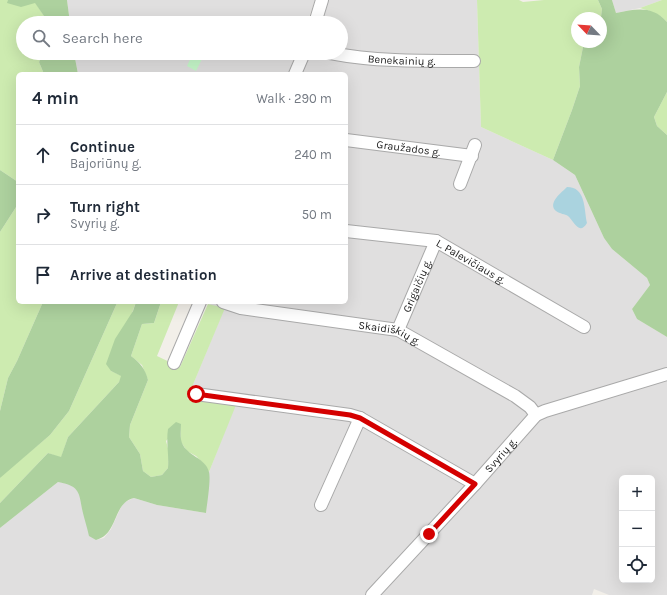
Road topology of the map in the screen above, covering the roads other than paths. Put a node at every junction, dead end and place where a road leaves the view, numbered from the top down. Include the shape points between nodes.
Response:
1 (322, 0) edge
2 (317, 16) edge
3 (348, 57) edge
4 (301, 60) edge
5 (474, 60) dead end
6 (296, 72) edge
7 (348, 140) edge
8 (460, 184) dead end
9 (348, 231) edge
10 (436, 241) junction
11 (199, 304) edge
12 (230, 304) edge
13 (584, 327) dead end
14 (398, 330) junction
15 (174, 363) dead end
16 (667, 374) edge
17 (196, 394) dead end
18 (536, 415) junction
19 (360, 418) junction
20 (471, 488) junction
21 (321, 505) dead end
22 (372, 595) edge

1 - 2 street
3 - 5 street, Benekainių g. via 404,61
4 - 6 street
7 - 8 street, Graužados g. via 473,150
9 - 10 street, L. Palevičiaus g.
10 - 13 street, L. Palevičiaus g.
10 - 14 street, Grigaičių g.
11 - 15 street
12 - 14 street, Skaidiškių g. via 247,309
14 - 18 street, Skaidiškių g. via 515,396
16 - 18 street, Svyrių g.
17 - 19 street
18 - 20 street, Svyrių g.
19 - 20 street
19 - 21 street
20 - 22 street, Svyrių g.

